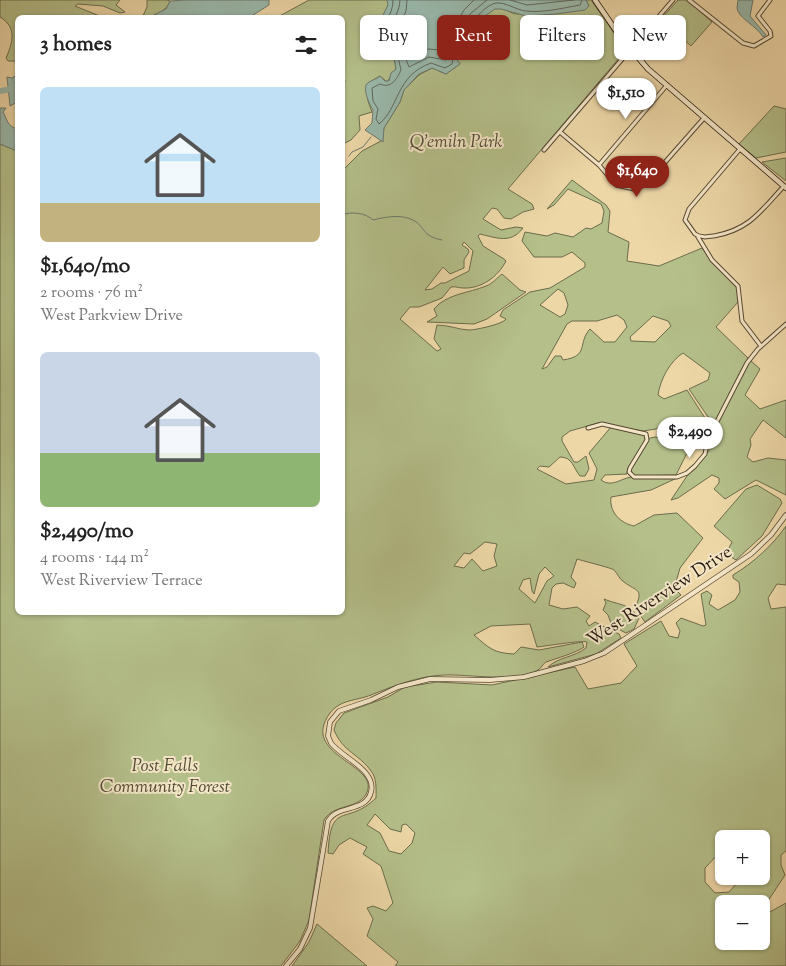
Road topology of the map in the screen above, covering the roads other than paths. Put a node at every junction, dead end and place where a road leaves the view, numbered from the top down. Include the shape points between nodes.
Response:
1 (595, 0) edge
2 (674, 0) edge
3 (689, 0) edge
4 (770, 0) edge
5 (661, 15) edge
6 (614, 26) edge
7 (622, 60) edge
8 (641, 60) edge
9 (667, 85) junction
10 (704, 118) junction
11 (560, 132) junction
12 (740, 149) junction
13 (544, 150) dead end
14 (599, 166) junction
15 (785, 187) edge
16 (698, 236) junction
17 (786, 324) edge
18 (761, 346) junction
19 (588, 428) dead end
20 (786, 515) edge
21 (286, 966) edge

1 - 6 main road
2 - 5 street
3 - 4 street via 743,43 754,46 771,36 758,16
7 - 11 street
8 - 9 main road
9 - 10 main road
9 - 14 street
10 - 12 main road
10 - 14 street via 639,188 616,185
11 - 13 street
11 - 14 street
12 - 15 main road
12 - 16 street via 689,209 685,220
15 - 16 street via 743,227 723,234
16 - 18 street via 712,260 738,286 742,321
17 - 18 street
18 - 19 street via 743,370 708,439 705,454 687,473 670,478 634,477 629,472 630,468 647,440 646,434 602,424
20 - 21 street, West Riverview Drive via 762,544 736,566 595,657 506,680 445,678 421,681 338,711 328,729 331,743 364,771 372,791 361,805 334,814 328,821 312,922 306,938

